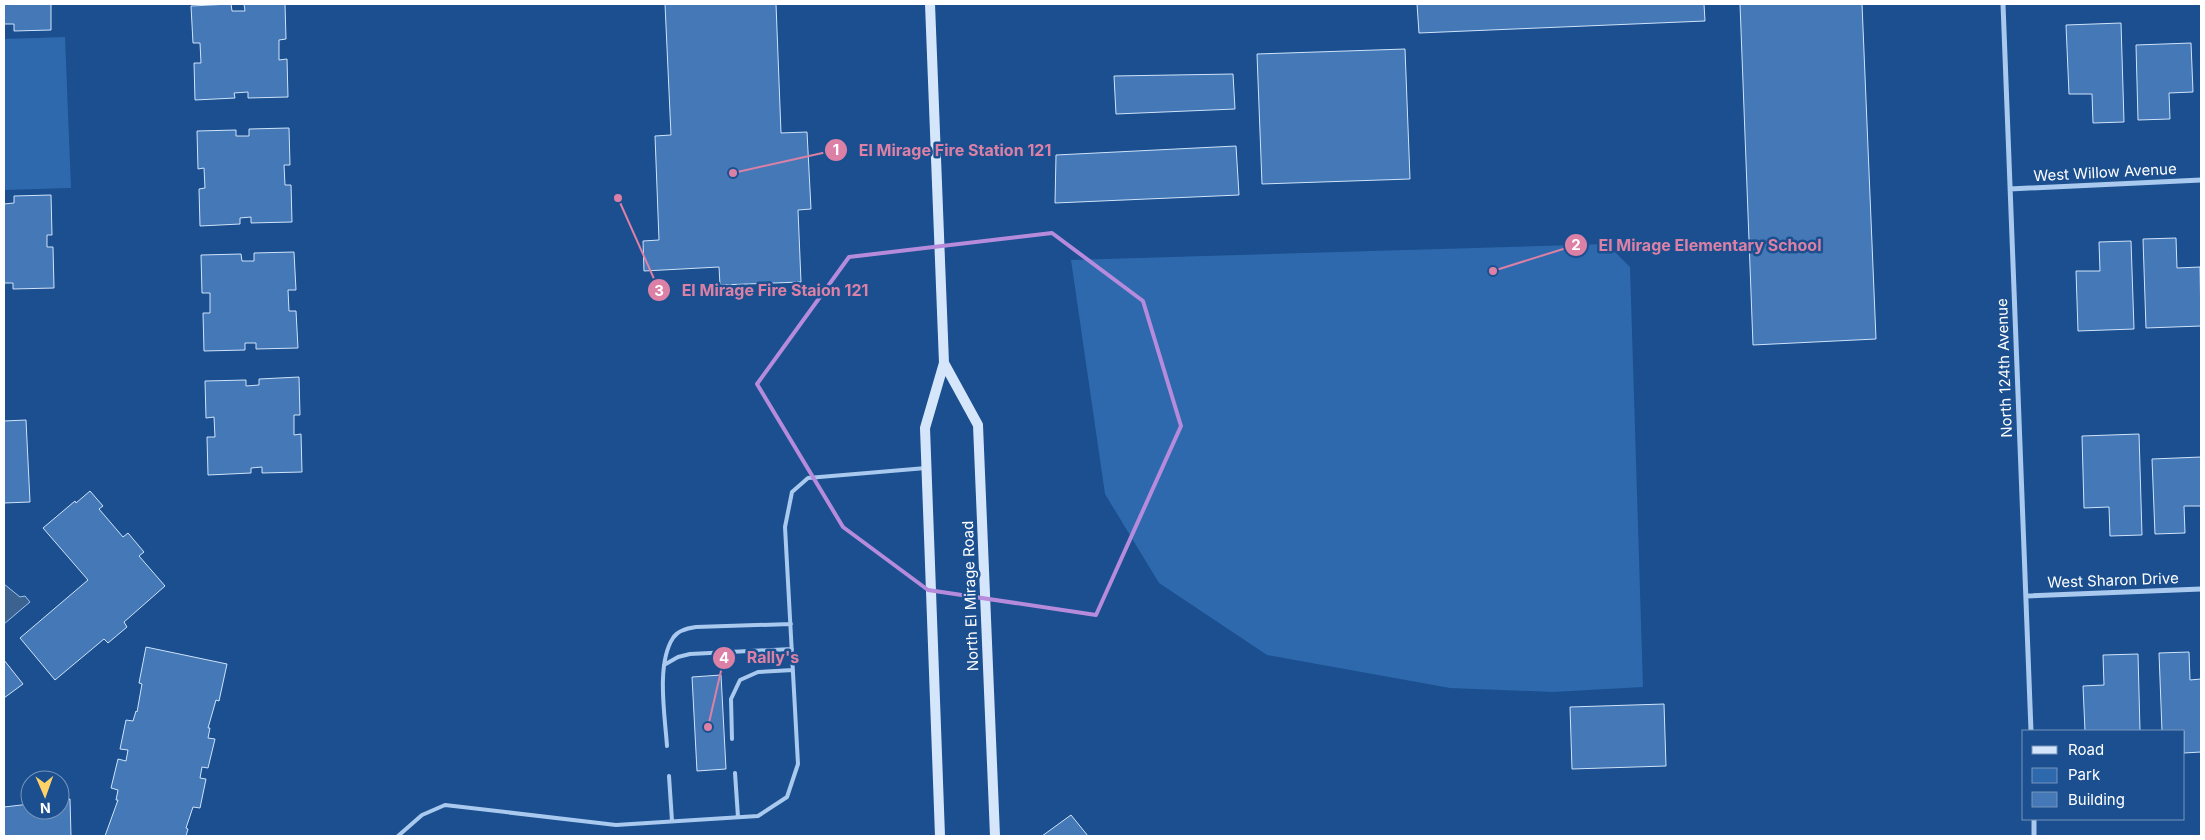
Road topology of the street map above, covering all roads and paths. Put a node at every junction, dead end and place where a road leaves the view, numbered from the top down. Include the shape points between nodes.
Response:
1 (930, 4) edge
2 (2003, 4) edge
3 (2201, 180) edge
4 (2010, 189) junction
5 (944, 363) junction
6 (926, 468) junction
7 (2201, 589) edge
8 (2026, 596) junction
9 (791, 624) junction
10 (792, 650) junction
11 (664, 665) junction
12 (793, 670) junction
13 (2031, 730) edge
14 (732, 739) dead end
15 (667, 746) dead end
16 (734, 773) dead end
17 (669, 776) dead end
18 (738, 818) junction
19 (2034, 820) edge
20 (672, 822) junction
21 (398, 836) edge
22 (940, 836) edge
23 (995, 836) edge
24 (2034, 836) edge

1 - 5 main road, North El Mirage Road
2 - 4 street, North 124th Avenue
3 - 4 street, West Willow Avenue
4 - 8 street, North 124th Avenue
5 - 6 main road, North El Mirage Road via 925,428
5 - 23 main road, North El Mirage Road via 978,425
6 - 9 lane via 808,478 792,492 786,527
6 - 22 main road, North El Mirage Road
7 - 8 street, West Sharon Drive
8 - 13 street, North 124th Avenue
9 - 10 lane
9 - 11 lane via 685,628 674,636
10 - 11 lane via 690,654
10 - 12 lane
11 - 15 lane
12 - 14 lane via 758,672 740,680 731,699
12 - 18 lane via 798,764 787,797 758,816
16 - 18 lane
17 - 20 lane
18 - 20 lane
19 - 24 street
20 - 21 lane via 616,824 445,805 422,815

